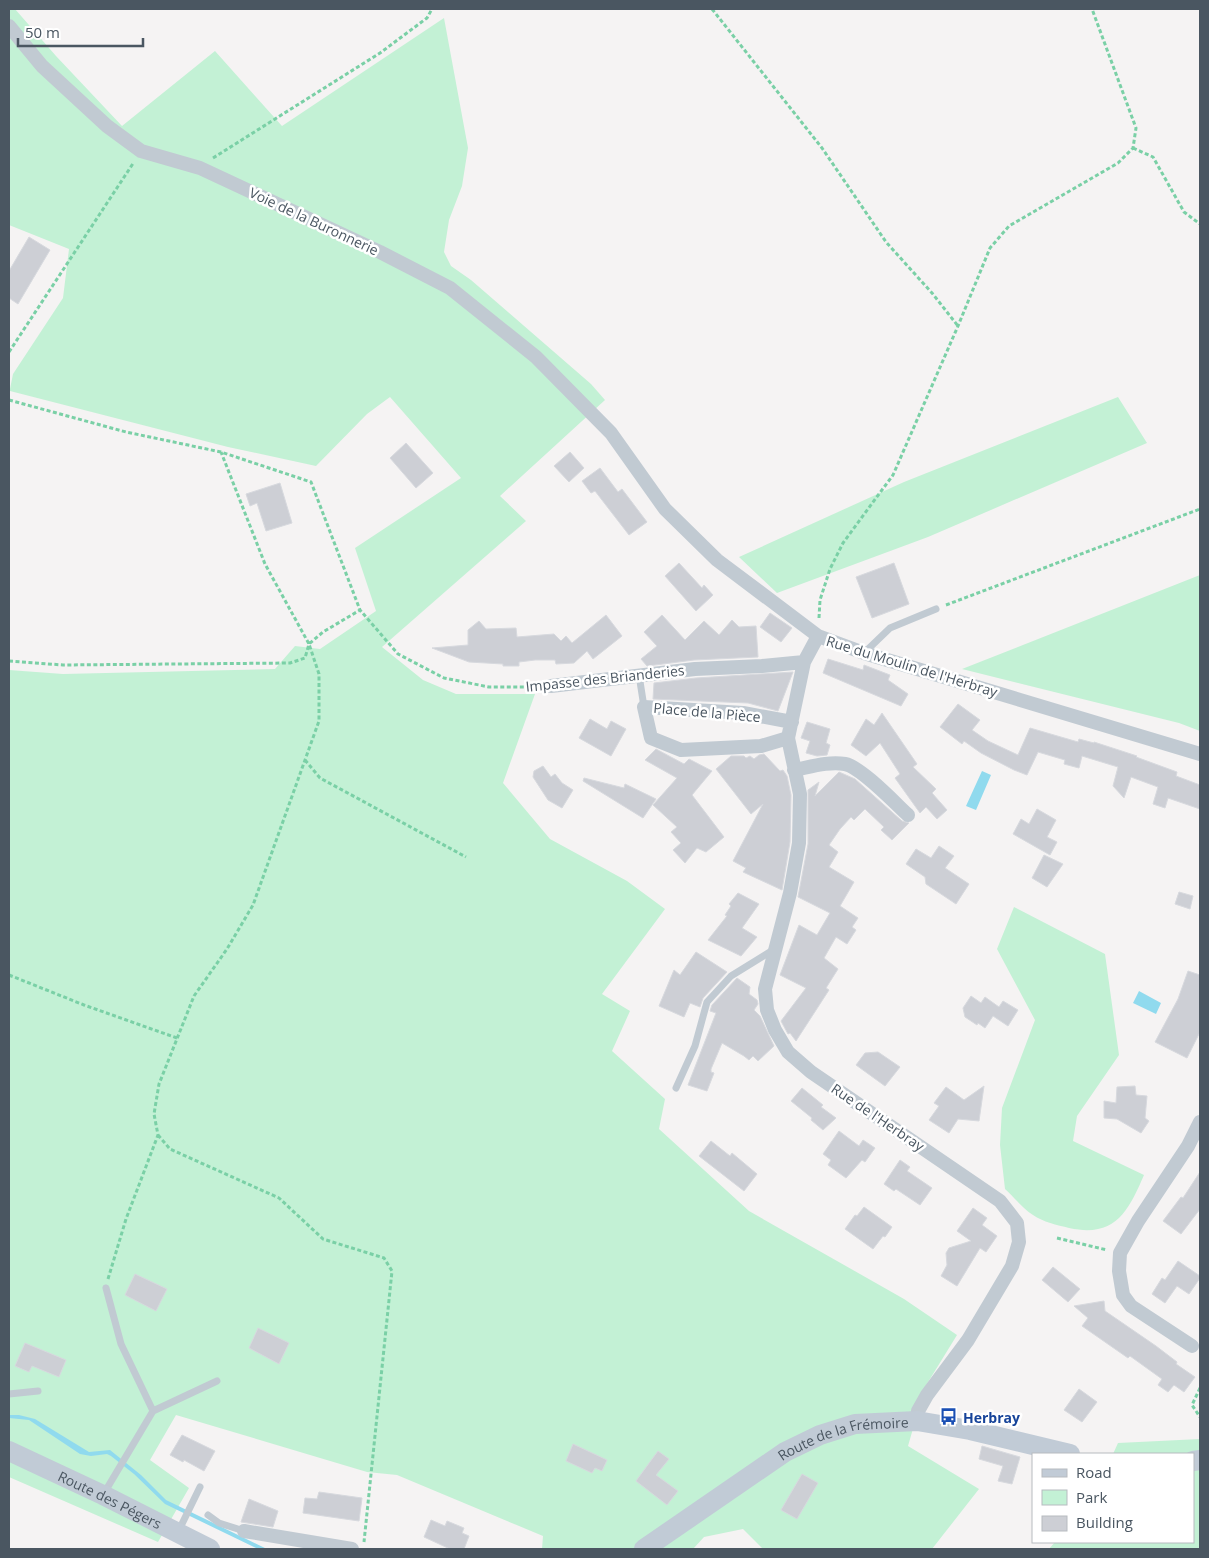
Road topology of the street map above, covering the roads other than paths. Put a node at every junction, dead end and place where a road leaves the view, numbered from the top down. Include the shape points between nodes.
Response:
1 (9, 26) edge
2 (612, 432) joint
3 (936, 609) road end
4 (818, 636) junction
5 (864, 652) junction
6 (804, 662) junction
7 (640, 675) junction
8 (551, 686) road end
9 (644, 707) junction
10 (792, 722) junction
11 (788, 738) junction
12 (1200, 754) edge
13 (794, 770) junction
14 (908, 815) dead end
15 (774, 950) junction
16 (676, 1088) dead end
17 (1200, 1122) edge
18 (106, 1288) road end
19 (1192, 1346) dead end
20 (217, 1381) dead end
21 (38, 1391) dead end
22 (9, 1394) edge
23 (153, 1411) junction
24 (917, 1421) junction
25 (9, 1451) edge
26 (1066, 1453) edge
27 (200, 1488) dead end
28 (103, 1495) junction
29 (208, 1515) dead end
30 (244, 1531) joint
31 (178, 1533) junction
32 (210, 1549) edge
33 (352, 1549) edge
34 (644, 1549) edge

1 - 2 street, Voie de la Buronnerie via 42,66 107,126 141,151 200,168 450,288 536,357
2 - 4 street, Rue du Moulin de l'Herbray via 665,509 692,538
3 - 5 lane via 890,628
4 - 5 street, Rue du Moulin de l'Herbray
4 - 6 street, Rue de l'Herbray
5 - 12 street, Rue du Moulin de l'Herbray
6 - 7 street, Impasse des Brianderies
6 - 10 street, Rue de l'Herbray
7 - 8 street, Impasse des Brianderies
7 - 9 lane
9 - 10 street, Place de la Pièce via 743,713
9 - 11 street, Place de la Pièce via 651,738 681,750 761,746
10 - 11 street, Rue de l'Herbray
11 - 13 street, Rue de l'Herbray
13 - 14 street via 826,764 856,768
13 - 15 street, Rue de l'Herbray via 800,794 799,843
15 - 16 lane via 731,976 708,1002 696,1046
15 - 24 street, Rue de l'Herbray via 765,989 767,1010 788,1052 811,1072 1000,1201 1017,1223 1020,1242 1012,1266 968,1340 927,1395 918,1411
17 - 19 street via 1120,1252 1119,1271 1123,1295 1131,1306
18 - 23 lane via 121,1344
20 - 23 lane
21 - 22 lane
23 - 28 lane
24 - 26 street, Route de la Frémoire
24 - 34 street, Route de la Frémoire via 855,1424 820,1435 785,1452
25 - 28 street, Route des Pégers
27 - 31 lane
28 - 31 street, Route des Pégers
29 - 30 lane via 219,1523
30 - 33 street
31 - 32 street, Route des Pégers

